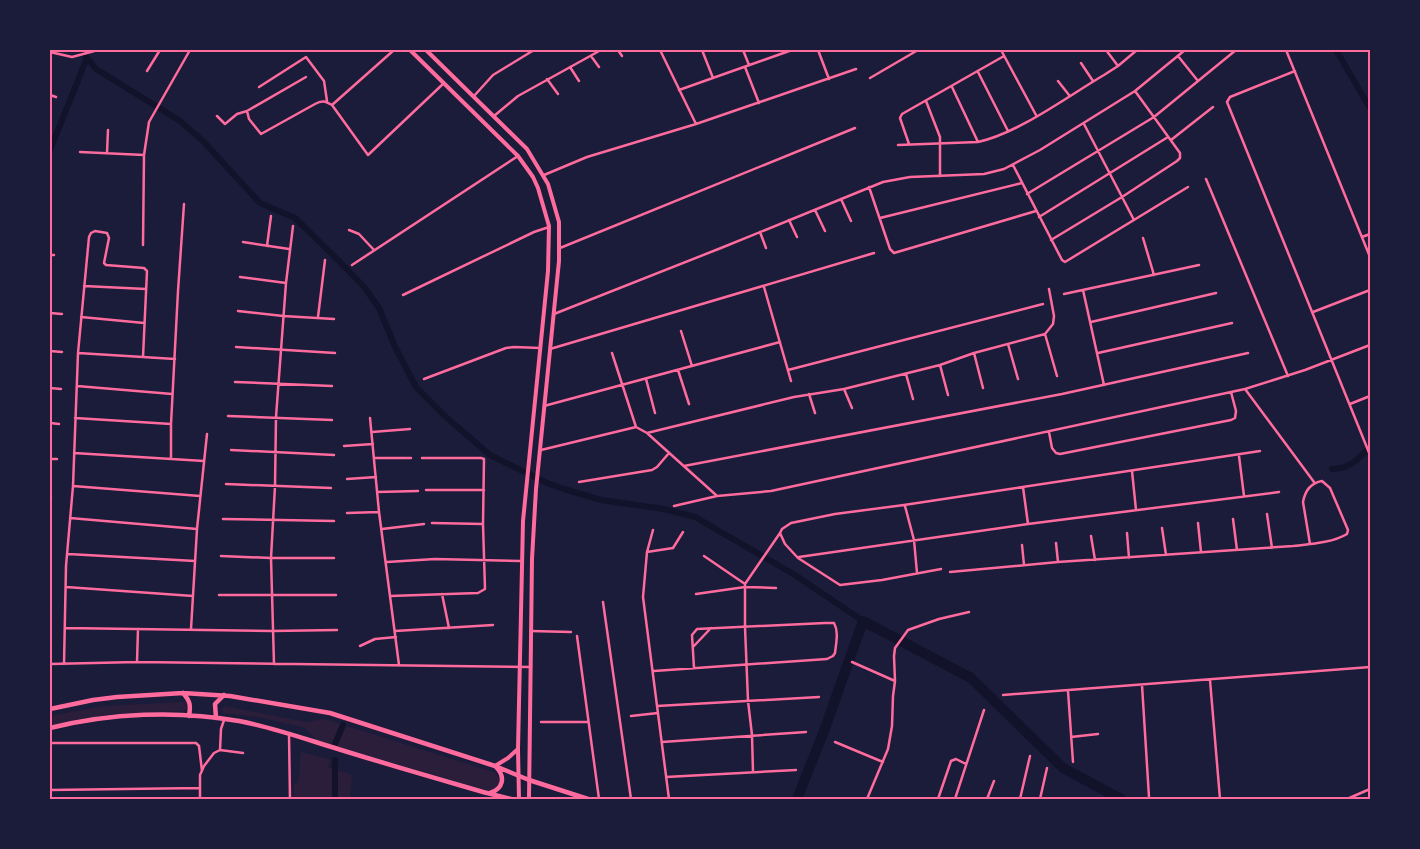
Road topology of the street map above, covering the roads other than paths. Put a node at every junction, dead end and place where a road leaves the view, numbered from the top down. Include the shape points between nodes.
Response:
1 (97, 50) edge
2 (160, 50) edge
3 (190, 50) edge
4 (394, 50) edge
5 (410, 50) edge
6 (426, 50) edge
7 (534, 50) edge
8 (601, 50) edge
9 (618, 50) edge
10 (702, 50) edge
11 (743, 50) edge
12 (792, 50) edge
13 (818, 50) edge
14 (910, 50) edge
15 (918, 50) edge
16 (1001, 50) edge
17 (1106, 50) edge
18 (1137, 50) edge
19 (1185, 50) edge
20 (1236, 50) edge
21 (1286, 50) edge
22 (785, 51) edge
23 (50, 52) edge
24 (661, 52) dead end
25 (912, 54) junction
26 (590, 56) junction
27 (622, 56) dead end
28 (1004, 56) junction
29 (1178, 56) junction
30 (1081, 63) dead end
31 (749, 65) junction
32 (1118, 66) junction
33 (570, 67) junction
34 (599, 67) dead end
35 (745, 67) junction
36 (856, 69) dead end
37 (148, 71) dead end
38 (1295, 71) junction
39 (978, 72) junction
40 (306, 77) dead end
41 (713, 78) junction
42 (870, 78) dead end
43 (548, 79) junction
44 (829, 79) junction
45 (1058, 81) dead end
46 (1093, 81) junction
47 (1198, 81) junction
48 (578, 82) dead end
49 (444, 83) junction
50 (952, 86) junction
51 (260, 87) dead end
52 (679, 90) junction
53 (1135, 91) junction
54 (558, 94) dead end
55 (50, 95) edge
56 (1069, 95) junction
57 (474, 96) junction
58 (56, 97) dead end
59 (326, 101) junction
60 (926, 101) junction
61 (759, 103) junction
62 (332, 105) junction
63 (1213, 107) dead end
64 (248, 111) junction
65 (1036, 115) junction
66 (217, 116) dead end
67 (494, 116) junction
68 (1154, 117) junction
69 (696, 124) junction
70 (1084, 124) junction
71 (855, 128) dead end
72 (108, 130) dead end
73 (1008, 131) junction
74 (1168, 136) junction
75 (1171, 141) junction
76 (978, 142) junction
77 (941, 143) junction
78 (909, 144) junction
79 (898, 145) dead end
80 (1098, 150) junction
81 (80, 152) dead end
82 (107, 153) junction
83 (144, 155) junction
84 (518, 156) junction
85 (1012, 165) junction
86 (1110, 174) junction
87 (544, 175) junction
88 (940, 176) junction
89 (1206, 179) dead end
90 (1022, 183) junction
91 (870, 187) junction
92 (1188, 187) dead end
93 (1027, 194) junction
94 (1122, 198) junction
95 (842, 199) junction
96 (184, 204) dead end
97 (815, 210) junction
98 (1036, 211) junction
99 (271, 216) dead end
100 (1039, 217) junction
101 (880, 218) junction
102 (789, 220) junction
103 (1134, 220) junction
104 (851, 221) dead end
105 (293, 226) dead end
106 (550, 226) junction
107 (349, 230) dead end
108 (825, 231) dead end
109 (760, 232) junction
110 (1370, 234) edge
111 (797, 237) dead end
112 (1362, 237) junction
113 (1143, 238) dead end
114 (1051, 240) junction
115 (243, 242) dead end
116 (143, 245) dead end
117 (267, 246) junction
118 (560, 248) junction
119 (766, 248) dead end
120 (289, 250) junction
121 (374, 250) junction
122 (874, 254) dead end
123 (1370, 257) edge
124 (324, 260) dead end
125 (352, 265) dead end
126 (1199, 265) dead end
127 (1154, 275) junction
128 (240, 277) dead end
129 (286, 283) junction
130 (84, 286) junction
131 (764, 287) junction
132 (146, 289) junction
133 (1049, 289) dead end
134 (1083, 290) junction
135 (1370, 290) edge
136 (1216, 293) dead end
137 (1064, 294) dead end
138 (403, 295) dead end
139 (1043, 304) dead end
140 (238, 311) dead end
141 (1313, 312) junction
142 (50, 313) edge
143 (62, 314) dead end
144 (554, 314) junction
145 (283, 316) junction
146 (318, 317) junction
147 (81, 318) junction
148 (334, 319) dead end
149 (1091, 322) junction
150 (145, 323) junction
151 (1232, 323) dead end
152 (681, 331) dead end
153 (1045, 334) junction
154 (780, 342) junction
155 (1008, 344) junction
156 (1370, 345) edge
157 (236, 346) dead end
158 (540, 348) junction
159 (280, 350) junction
160 (550, 350) junction
161 (50, 351) edge
162 (62, 352) dead end
163 (78, 353) junction
164 (335, 353) dead end
165 (612, 353) dead end
166 (974, 353) junction
167 (1098, 353) junction
168 (1248, 353) dead end
169 (143, 357) junction
170 (175, 359) junction
171 (1332, 361) junction
172 (940, 365) junction
173 (692, 366) junction
174 (678, 370) junction
175 (788, 370) junction
176 (906, 374) junction
177 (1057, 376) dead end
178 (1288, 376) junction
179 (646, 378) junction
180 (1018, 379) dead end
181 (424, 380) dead end
182 (791, 381) dead end
183 (235, 382) dead end
184 (278, 384) junction
185 (622, 385) junction
186 (1104, 385) junction
187 (77, 386) junction
188 (332, 386) dead end
189 (50, 388) edge
190 (983, 388) dead end
191 (61, 389) dead end
192 (844, 389) junction
193 (1245, 389) junction
194 (1231, 392) junction
195 (173, 394) junction
196 (809, 394) junction
197 (948, 395) dead end
198 (1370, 396) edge
199 (913, 399) dead end
200 (689, 404) dead end
201 (1350, 404) junction
202 (544, 406) junction
203 (852, 408) dead end
204 (655, 413) dead end
205 (815, 413) dead end
206 (228, 416) dead end
207 (276, 417) junction
208 (75, 418) junction
209 (370, 418) dead end
210 (332, 420) dead end
211 (50, 424) edge
212 (59, 424) dead end
213 (171, 424) junction
214 (636, 427) junction
215 (410, 429) dead end
216 (372, 432) junction
217 (1049, 432) junction
218 (207, 434) dead end
219 (647, 434) junction
220 (373, 444) junction
221 (344, 446) dead end
222 (232, 450) dead end
223 (541, 450) junction
224 (1260, 451) dead end
225 (275, 452) junction
226 (74, 453) junction
227 (669, 453) junction
228 (334, 455) dead end
229 (1239, 455) junction
230 (1370, 455) edge
231 (375, 458) junction
232 (411, 458) dead end
233 (422, 458) dead end
234 (50, 459) edge
235 (57, 459) dead end
236 (171, 459) junction
237 (204, 461) junction
238 (684, 466) junction
239 (1132, 471) junction
240 (376, 477) junction
241 (347, 479) dead end
242 (579, 482) dead end
243 (1314, 483) junction
244 (226, 484) dead end
245 (73, 486) junction
246 (275, 486) junction
247 (1023, 487) junction
248 (331, 488) dead end
249 (426, 490) dead end
250 (484, 490) junction
251 (418, 491) dead end
252 (377, 492) junction
253 (1279, 492) dead end
254 (200, 496) junction
255 (717, 496) junction
256 (1244, 496) junction
257 (904, 505) junction
258 (674, 506) dead end
259 (1136, 510) junction
260 (379, 512) junction
261 (347, 513) dead end
262 (1268, 514) dead end
263 (70, 518) junction
264 (223, 519) dead end
265 (1233, 519) dead end
266 (273, 521) junction
267 (334, 521) dead end
268 (432, 523) dead end
269 (1198, 523) dead end
270 (424, 524) dead end
271 (483, 524) junction
272 (1028, 524) junction
273 (1162, 528) dead end
274 (197, 529) junction
275 (382, 529) junction
276 (653, 530) dead end
277 (683, 532) dead end
278 (780, 533) junction
279 (1127, 533) dead end
280 (1091, 536) dead end
281 (914, 540) junction
282 (1056, 543) dead end
283 (1310, 544) junction
284 (1022, 545) dead end
285 (1272, 548) junction
286 (1237, 550) junction
287 (647, 552) junction
288 (1201, 552) junction
289 (68, 554) junction
290 (1166, 555) junction
291 (221, 556) dead end
292 (704, 556) dead end
293 (271, 558) junction
294 (334, 558) dead end
295 (798, 558) junction
296 (1129, 558) junction
297 (484, 559) junction
298 (1094, 560) junction
299 (195, 561) junction
300 (521, 561) junction
301 (386, 562) junction
302 (1058, 562) junction
303 (1024, 565) junction
304 (941, 569) dead end
305 (950, 572) dead end
306 (917, 573) junction
307 (745, 585) junction
308 (66, 587) junction
309 (776, 588) dead end
310 (442, 594) junction
311 (696, 594) dead end
312 (219, 595) dead end
313 (272, 595) junction
314 (336, 595) dead end
315 (193, 596) junction
316 (390, 596) junction
317 (603, 602) dead end
318 (969, 612) dead end
319 (494, 625) dead end
320 (745, 627) junction
321 (64, 628) junction
322 (138, 628) junction
323 (449, 628) junction
324 (711, 628) junction
325 (191, 629) junction
326 (337, 630) dead end
327 (395, 630) junction
328 (272, 631) junction
329 (531, 631) junction
330 (571, 632) dead end
331 (577, 636) dead end
332 (396, 637) junction
333 (360, 646) dead end
334 (693, 647) junction
335 (137, 662) junction
336 (852, 662) dead end
337 (50, 664) edge
338 (64, 664) junction
339 (274, 664) junction
340 (399, 665) junction
341 (747, 665) junction
342 (520, 667) junction
343 (531, 667) junction
344 (1370, 667) edge
345 (694, 668) junction
346 (654, 671) junction
347 (1210, 680) junction
348 (895, 681) junction
349 (1142, 685) junction
350 (1068, 691) junction
351 (183, 693) junction
352 (224, 695) junction
353 (1003, 695) dead end
354 (820, 697) dead end
355 (748, 701) junction
356 (657, 706) junction
357 (50, 709) edge
358 (984, 710) dead end
359 (658, 713) junction
360 (189, 716) junction
361 (631, 716) dead end
362 (216, 718) junction
363 (225, 719) junction
364 (541, 722) dead end
365 (587, 722) junction
366 (50, 728) edge
367 (806, 732) dead end
368 (289, 734) junction
369 (1098, 734) dead end
370 (752, 735) junction
371 (1071, 737) junction
372 (662, 742) junction
373 (835, 742) dead end
374 (50, 743) edge
375 (518, 749) junction
376 (220, 750) junction
377 (243, 753) dead end
378 (1030, 756) dead end
379 (883, 762) junction
380 (1073, 762) dead end
381 (966, 764) junction
382 (495, 766) junction
383 (1046, 768) dead end
384 (796, 770) dead end
385 (202, 771) junction
386 (752, 772) junction
387 (519, 776) junction
388 (666, 777) junction
389 (529, 780) junction
390 (994, 781) dead end
391 (200, 788) junction
392 (1370, 789) edge
393 (50, 790) edge
394 (484, 792) junction
395 (1149, 797) dead end
396 (200, 799) edge
397 (290, 799) edge
398 (494, 799) edge
399 (511, 799) edge
400 (519, 799) edge
401 (529, 799) edge
402 (588, 799) edge
403 (599, 799) edge
404 (631, 799) edge
405 (669, 799) edge
406 (867, 799) edge
407 (938, 799) edge
408 (955, 799) edge
409 (987, 799) edge
410 (1020, 799) edge
411 (1040, 799) edge
412 (1220, 799) edge
413 (1348, 799) edge

1 - 23 street via 72,57
2 - 37 street
3 - 83 street via 148,122
4 - 62 street
5 - 49 main road
6 - 57 main road
7 - 57 street via 493,75
8 - 26 street
9 - 27 street
10 - 41 street
11 - 31 street
12 - 22 street
13 - 44 street
14 - 25 street
15 - 25 street
16 - 28 street
17 - 32 street
18 - 32 street
19 - 29 street
20 - 47 street
21 - 38 street
22 - 31 street
24 - 52 street
25 - 42 street
26 - 33 street
26 - 34 street
28 - 39 street
28 - 65 street
29 - 47 street
29 - 53 street
30 - 46 street
31 - 35 street
32 - 46 street
33 - 43 street
33 - 48 street
35 - 41 street
35 - 61 street
36 - 44 street
38 - 112 street
38 - 141 street via 1230,96 1228,102
39 - 50 street
39 - 73 street
40 - 64 street
41 - 52 street
43 - 54 street
43 - 67 street via 518,96
44 - 61 street
45 - 56 street
46 - 56 street
47 - 68 street
49 - 62 street via 368,155
49 - 84 main road
50 - 60 street
50 - 76 street
51 - 59 street via 306,57 324,81
52 - 69 street
53 - 68 street
53 - 70 street
55 - 58 street
56 - 65 street
57 - 67 main road
59 - 62 street
59 - 64 street via 261,134 249,119
60 - 77 street
60 - 78 street via 900,116
61 - 69 street
63 - 75 street
64 - 66 street via 225,124
65 - 73 street
67 - 87 main road via 527,149
68 - 74 street
68 - 80 street
69 - 87 street
70 - 80 street
70 - 85 street
71 - 118 street
72 - 82 street
73 - 76 street
74 - 75 street
74 - 86 street
75 - 94 street via 1180,153 1179,160
76 - 77 street
77 - 78 street
77 - 88 street
78 - 79 street
80 - 86 street
80 - 93 street
81 - 82 street
82 - 83 street
83 - 116 street
84 - 106 main road via 538,188
84 - 121 street
85 - 88 street via 984,174
85 - 90 street
86 - 94 street
86 - 100 street
87 - 118 main road via 557,212
88 - 91 street via 891,179
89 - 178 street
90 - 93 street
90 - 101 street
91 - 95 street
91 - 101 street
92 - 103 street
93 - 98 street
94 - 103 street
94 - 114 street
95 - 97 street
95 - 104 street
96 - 170 street
97 - 102 street
97 - 108 street
98 - 100 street
98 - 101 street via 894,254
99 - 117 street
100 - 114 street
102 - 109 street
102 - 111 street
103 - 114 street via 1067,262 1062,260
105 - 120 street
106 - 138 street
106 - 158 main road
107 - 121 street via 360,234
109 - 119 street
109 - 144 street
110 - 112 street
112 - 123 street
113 - 127 street
115 - 117 street
117 - 120 street
118 - 144 main road
120 - 129 street
121 - 125 street
122 - 131 street
124 - 146 street
126 - 127 street
127 - 134 street
128 - 129 street
129 - 145 street
130 - 132 street
130 - 132 street via 89,237 95,231 103,231 108,238 104,263 144,268 147,271
130 - 147 street
131 - 154 street
131 - 160 street
132 - 150 street
133 - 153 street via 1054,316 1053,324
134 - 137 street
134 - 149 street
135 - 141 street
136 - 149 street
139 - 175 street
140 - 145 street
141 - 171 street
142 - 143 street
144 - 160 main road
145 - 146 street
145 - 159 street
146 - 148 street
147 - 150 street
147 - 163 street
149 - 167 street
150 - 169 street
151 - 167 street
152 - 173 street
153 - 155 street
153 - 177 street
154 - 173 street
154 - 175 street
155 - 166 street
155 - 180 street
156 - 171 street
157 - 159 street
158 - 181 street via 506,348
158 - 300 main road via 525,485
159 - 164 street
159 - 184 street
160 - 202 main road
161 - 162 street
163 - 169 street
163 - 187 street
165 - 185 street
166 - 172 street
166 - 190 street
167 - 186 street
168 - 186 street
169 - 170 street
170 - 195 street
171 - 178 street
171 - 201 street
172 - 176 street
172 - 197 street
173 - 174 street
174 - 179 street
174 - 200 street
175 - 182 street
176 - 192 street
176 - 199 street
178 - 193 street
179 - 185 street
179 - 204 street
183 - 184 street
184 - 188 street
184 - 207 street
185 - 202 street
185 - 214 street
186 - 238 street
187 - 195 street
187 - 208 street
189 - 191 street
192 - 196 street
192 - 203 street
193 - 194 street
193 - 243 street
194 - 217 street
194 - 217 street via 1236,411 1235,418 1231,420 1060,454 1052,448
195 - 213 street
196 - 205 street
196 - 219 street
198 - 201 street
201 - 230 street
202 - 223 main road
206 - 207 street
207 - 210 street
207 - 225 street
208 - 213 street
208 - 226 street
209 - 216 street
211 - 212 street
213 - 236 street
214 - 219 street
214 - 223 street
215 - 216 street
216 - 220 street
217 - 255 street via 771,491
218 - 237 street
219 - 227 street
220 - 221 street
220 - 231 street
222 - 225 street
223 - 329 main road via 532,559
224 - 229 street
225 - 228 street
225 - 246 street
226 - 236 street
226 - 245 street
227 - 238 street
227 - 242 street via 652,470
229 - 239 street
229 - 256 street
231 - 232 street
231 - 240 street
233 - 250 street via 481,458 485,461
234 - 235 street
236 - 237 street
237 - 254 street
238 - 255 street
239 - 247 street
239 - 259 street
240 - 241 street
240 - 252 street
243 - 283 street via 1305,491 1303,502
243 - 283 street via 1322,481 1330,488 1348,533 1341,538
244 - 246 street
245 - 254 street
245 - 263 street
246 - 248 street
246 - 266 street
247 - 257 street
247 - 272 street
249 - 250 street
250 - 271 street
251 - 252 street
252 - 260 street
253 - 256 street
254 - 274 street
255 - 258 street
256 - 259 street
257 - 278 street via 791,523
257 - 281 street
259 - 272 street
260 - 261 street
260 - 275 street
262 - 285 street
263 - 274 street
263 - 289 street
264 - 266 street
265 - 286 street
266 - 267 street
266 - 293 street
268 - 271 street
269 - 288 street
270 - 275 street
271 - 297 street
272 - 281 street
273 - 290 street
274 - 299 street
275 - 301 street
276 - 287 street
277 - 287 street via 673,548
278 - 295 street
278 - 307 street
279 - 296 street
280 - 298 street
281 - 295 street
281 - 306 street
282 - 302 street
283 - 285 street
284 - 303 street
285 - 286 street
286 - 288 street
287 - 346 street via 643,598
288 - 290 street
289 - 299 street
289 - 308 street
290 - 296 street
291 - 293 street
292 - 307 street
293 - 294 street
293 - 313 street
295 - 306 street via 840,585
296 - 298 street
297 - 300 street
297 - 301 street
297 - 310 street via 485,589 478,593
298 - 302 street
299 - 315 street
300 - 342 main road
301 - 316 street
302 - 303 street
303 - 305 street
304 - 306 street
307 - 309 street
307 - 311 street
307 - 320 street
308 - 315 street
308 - 321 street
310 - 316 street
310 - 323 street
312 - 313 street
313 - 314 street
313 - 328 street
315 - 325 street
316 - 327 street
317 - 404 street
318 - 348 street via 908,630 895,648
319 - 323 street
320 - 324 street
320 - 341 street
320 - 341 street via 834,623 837,631 835,653 830,659
321 - 322 street
321 - 338 street
322 - 325 street
322 - 335 street
323 - 327 street
324 - 334 street
324 - 334 street via 694,631
325 - 328 street
326 - 328 street
327 - 332 street
328 - 339 street
329 - 330 street
329 - 343 main road
331 - 365 street
332 - 333 street via 375,639
332 - 340 street
334 - 345 street
335 - 338 street
335 - 339 street
336 - 348 street
337 - 338 street
339 - 340 street
340 - 342 street
341 - 345 street
341 - 355 street
342 - 343 street
342 - 375 main road
343 - 389 main road
344 - 347 street
345 - 346 street
346 - 356 street
347 - 349 street
347 - 412 street
348 - 379 street via 892,726
349 - 350 street
349 - 395 street
350 - 353 street
350 - 371 street
351 - 352 main road
351 - 357 main road via 101,698
351 - 360 main road via 191,706
352 - 362 main road via 215,704
352 - 382 main road via 330,713
354 - 355 street
355 - 356 street
355 - 370 street
356 - 359 street
358 - 381 street
359 - 361 street
359 - 372 street
360 - 362 main road
360 - 366 main road via 127,716
362 - 363 main road
363 - 368 main road
363 - 376 street
364 - 365 street
365 - 403 street
367 - 370 street
368 - 394 main road
368 - 397 street
369 - 371 street
370 - 372 street
370 - 386 street
371 - 380 street
372 - 388 street
373 - 379 street
374 - 385 street via 196,742
375 - 382 main road
375 - 387 main road
376 - 377 street
376 - 385 street via 214,753
378 - 410 street
379 - 406 street
381 - 407 street via 951,760
381 - 408 street
382 - 387 main road
382 - 394 main road via 502,776 502,783 498,790
383 - 411 street
384 - 386 street
385 - 391 street
386 - 388 street
387 - 389 main road
387 - 400 main road
388 - 405 street
389 - 401 main road
389 - 402 main road
390 - 409 street
391 - 393 street
391 - 396 street
392 - 413 street
394 - 398 main road
394 - 399 main road

